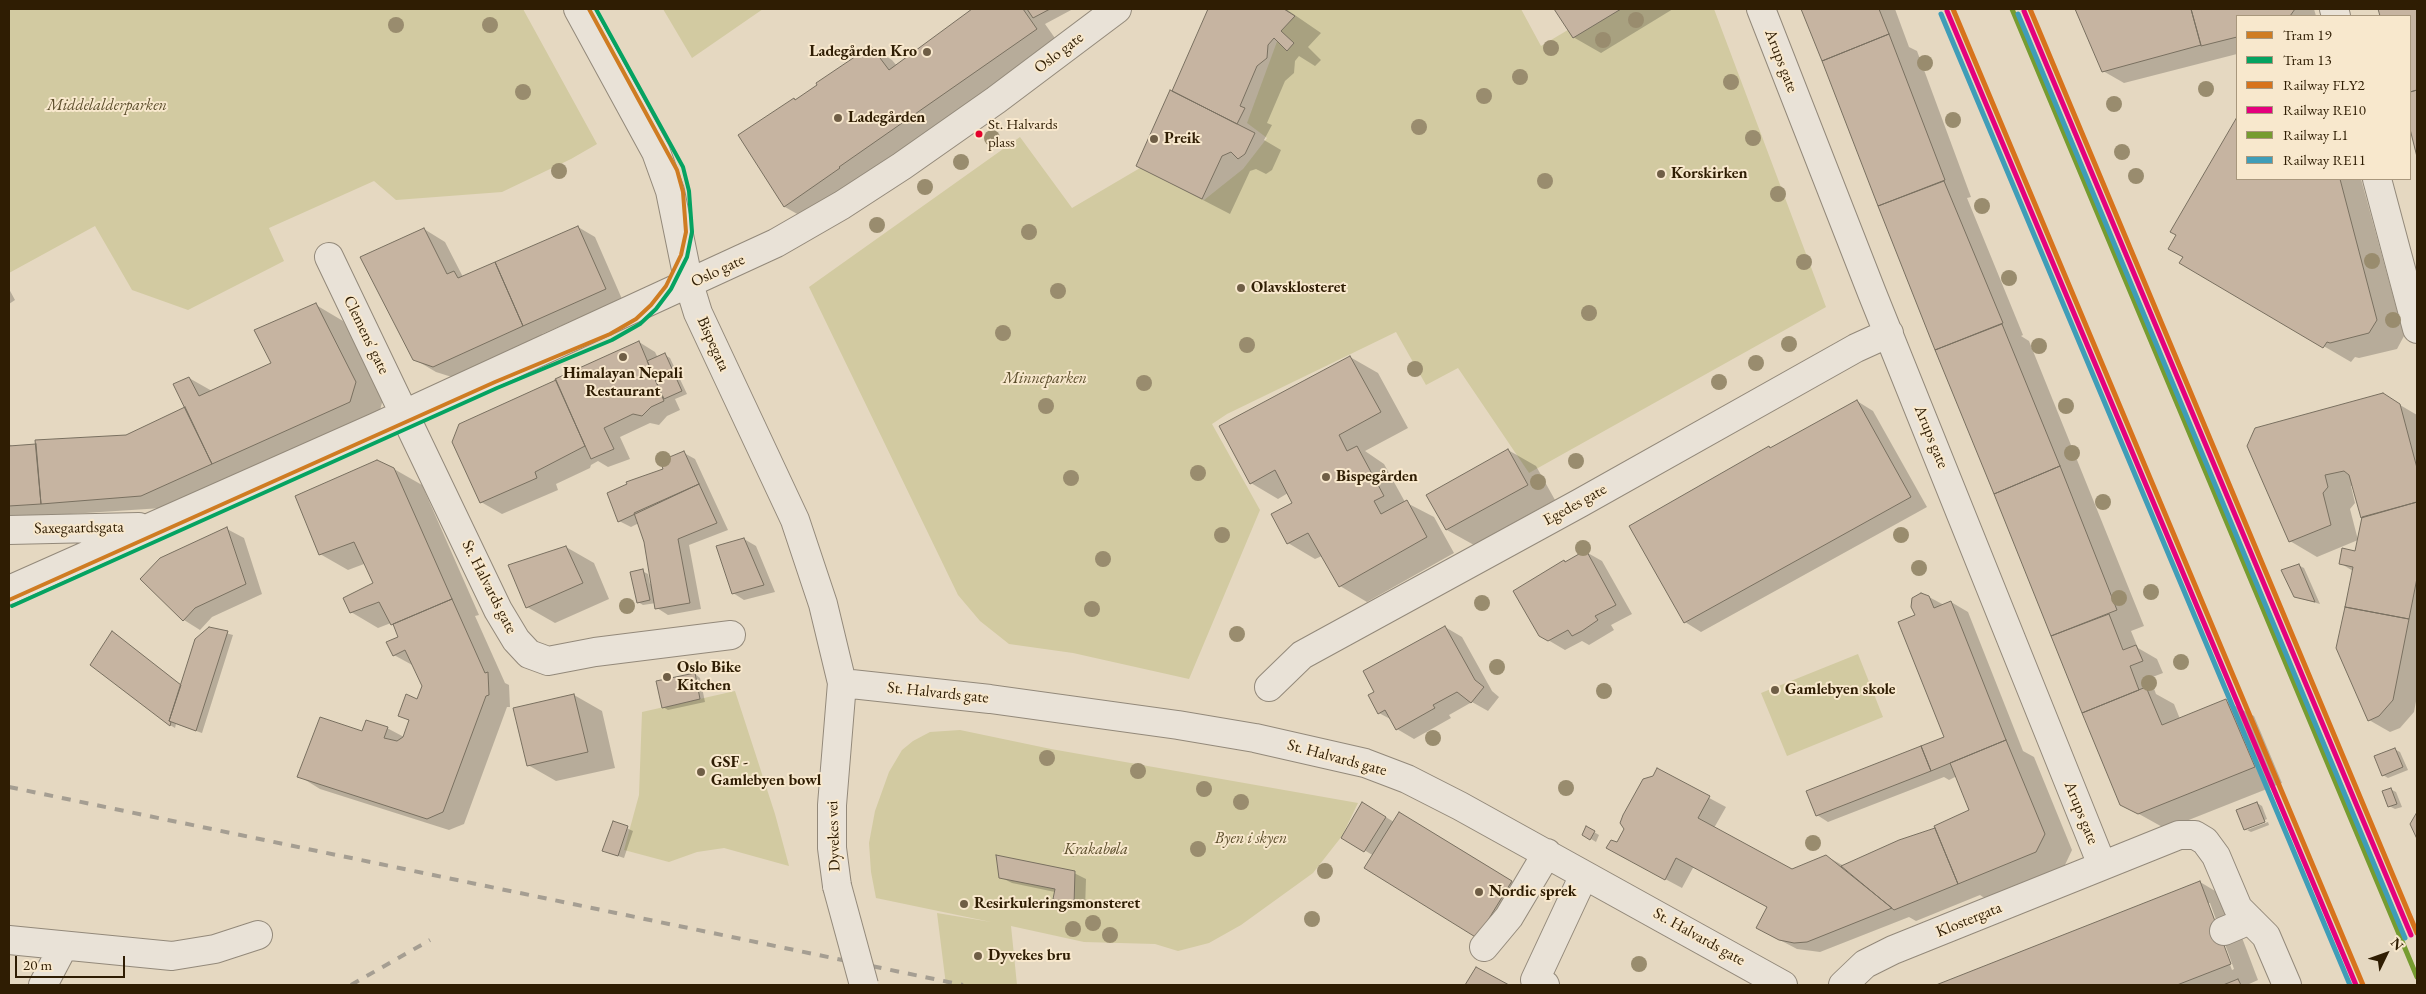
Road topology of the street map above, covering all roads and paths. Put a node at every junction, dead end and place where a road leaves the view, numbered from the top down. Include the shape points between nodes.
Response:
1 (578, 9) edge
2 (1116, 9) edge
3 (1761, 9) edge
4 (2377, 180) edge
5 (329, 256) dead end
6 (689, 284) junction
7 (2417, 329) edge
8 (1889, 333) junction
9 (406, 413) junction
10 (150, 527) junction
11 (9, 530) edge
12 (9, 590) edge
13 (731, 635) dead end
14 (842, 683) junction
15 (1269, 687) dead end
16 (1547, 853) junction
17 (2102, 866) junction
18 (1584, 875) junction
19 (2250, 920) junction
20 (2224, 931) dead end
21 (258, 935) dead end
22 (9, 940) edge
23 (63, 947) junction
24 (1484, 947) dead end
25 (43, 985) edge
26 (864, 985) edge
27 (1545, 985) edge
28 (1783, 985) edge
29 (1842, 985) edge
30 (2287, 985) edge

1 - 6 street, Bispegata via 640,120 664,171
2 - 6 street, Oslo gate via 996,100 842,205 776,243
3 - 8 street, Arups gate
4 - 7 street
5 - 9 street, Clemens' gate
6 - 9 street, Oslo gate
6 - 14 street, Bispegata via 698,313 795,520 823,604
8 - 15 street, Egedes gate via 1856,348 1302,655
8 - 17 street, Arups gate
9 - 10 street, Oslo gate
9 - 13 street, St. Halvards gate via 498,610 516,640 529,654 548,661
10 - 11 street, Saxegaardsgata
10 - 12 street, Oslo gate
14 - 16 street, St. Halvards gate via 1049,707 1322,751 1365,762 1407,779
14 - 26 street, Dyvekes vei, bridge via 832,805 832,848 837,886
16 - 18 street, St. Halvards gate
16 - 24 street via 1509,916
17 - 19 street, Klostergata via 2179,835 2195,835 2205,841 2216,856 2238,908
17 - 29 street, Klostergata via 1893,950 1865,964
18 - 27 street via 1535,980
18 - 28 street, St. Halvards gate
19 - 20 street
19 - 30 street, Klostergata via 2266,936
21 - 23 street via 215,950 172,956
22 - 23 street
23 - 25 street

